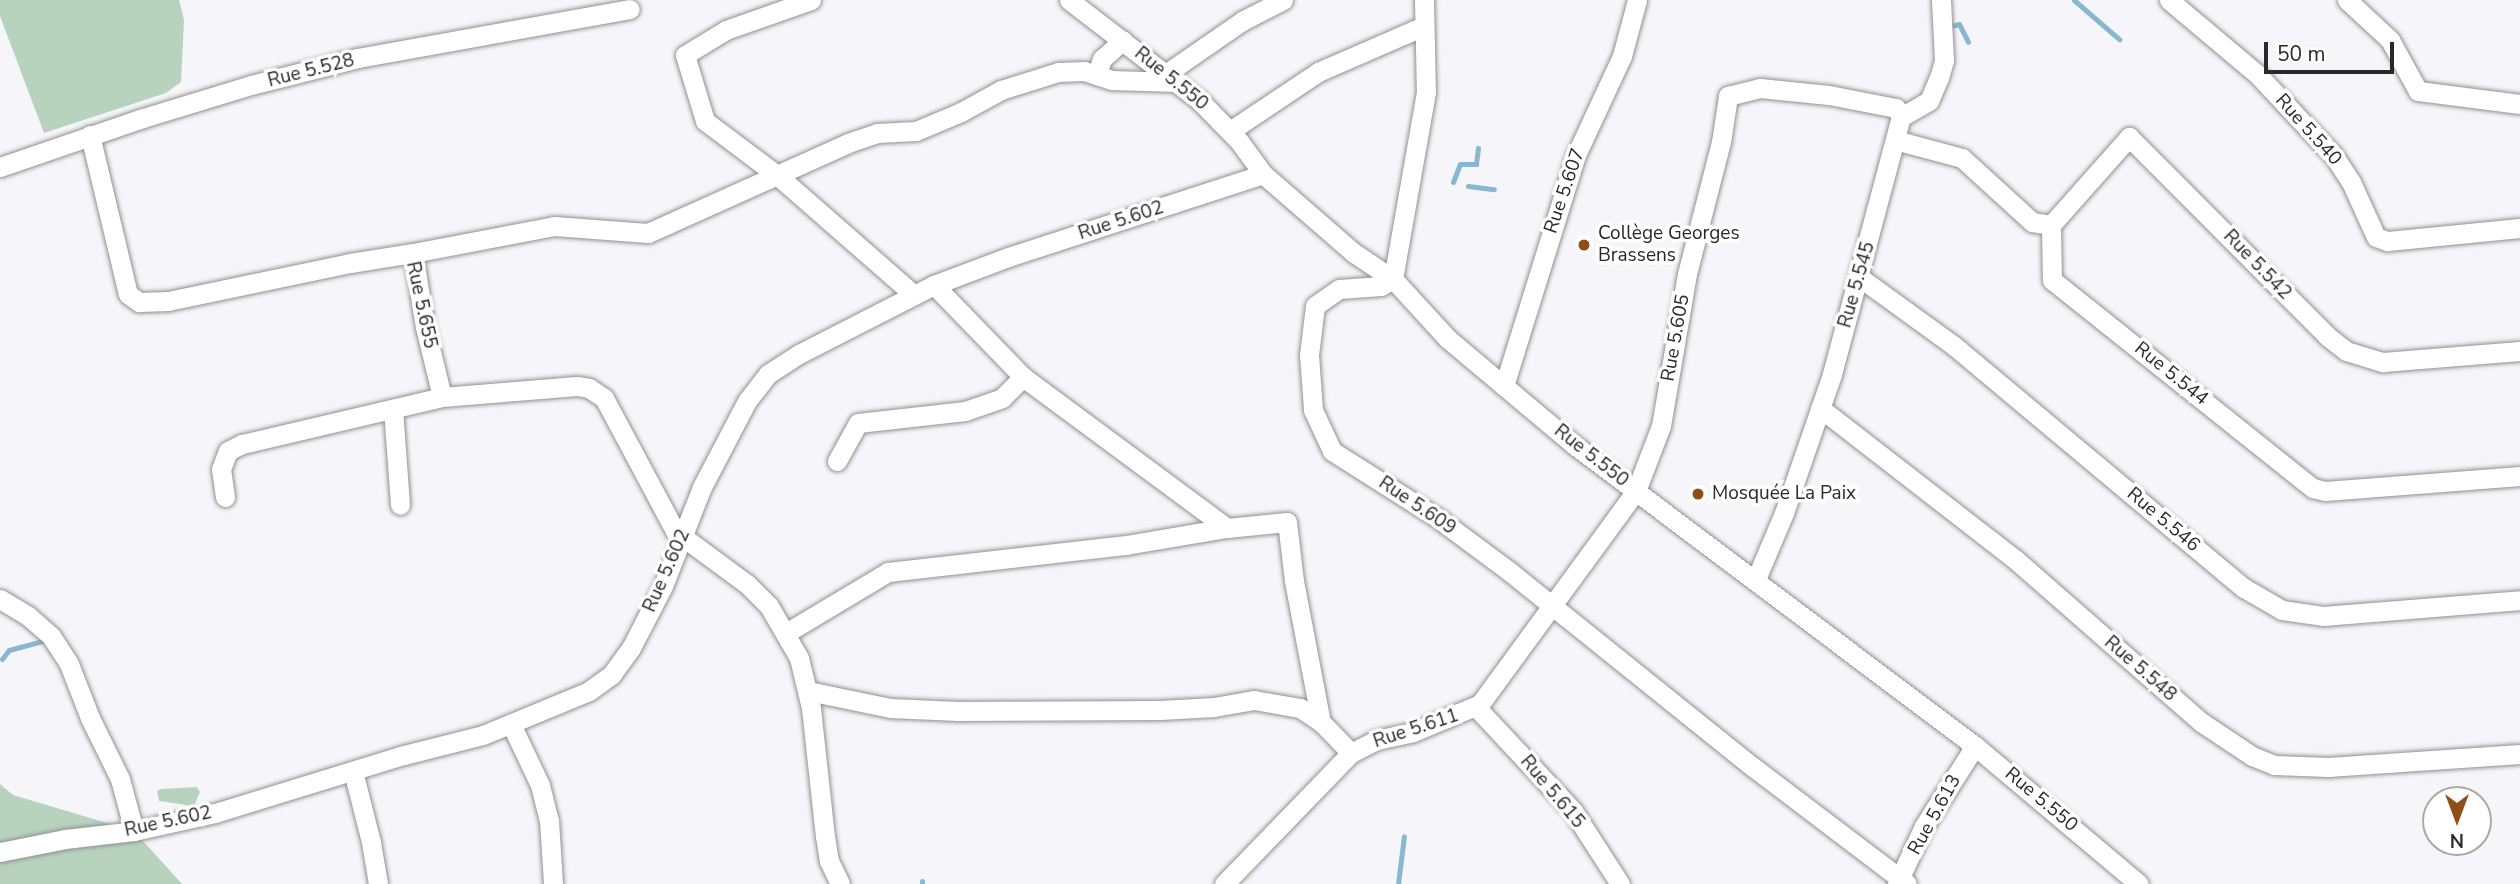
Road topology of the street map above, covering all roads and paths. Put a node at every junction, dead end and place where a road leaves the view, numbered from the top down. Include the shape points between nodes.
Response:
1 (811, 0) edge
2 (1069, 0) edge
3 (1283, 0) edge
4 (1424, 0) edge
5 (1637, 0) edge
6 (1941, 0) edge
7 (2169, 0) edge
8 (2347, 0) edge
9 (630, 9) dead end
10 (1424, 26) junction
11 (1123, 40) junction
12 (1097, 74) junction
13 (1172, 77) junction
14 (2520, 104) edge
15 (1901, 117) junction
16 (1230, 131) junction
17 (90, 135) junction
18 (1895, 140) junction
19 (0, 167) edge
20 (1263, 174) junction
21 (777, 175) junction
22 (2051, 225) junction
23 (2520, 228) edge
24 (413, 253) junction
25 (1859, 277) junction
26 (1392, 279) junction
27 (934, 285) junction
28 (914, 295) junction
29 (2520, 351) edge
30 (1023, 377) junction
31 (1504, 386) junction
32 (442, 397) junction
33 (1821, 408) junction
34 (393, 409) junction
35 (838, 461) dead end
36 (2520, 476) edge
37 (1636, 491) junction
38 (225, 497) dead end
39 (400, 505) dead end
40 (1227, 528) junction
41 (682, 539) junction
42 (1756, 579) junction
43 (0, 599) edge
44 (2520, 600) edge
45 (1553, 608) junction
46 (786, 632) junction
47 (808, 691) junction
48 (1476, 707) junction
49 (1321, 722) junction
50 (511, 724) junction
51 (1975, 746) junction
52 (1351, 752) junction
53 (2520, 754) edge
54 (353, 771) junction
55 (134, 831) junction
56 (0, 852) edge
57 (1902, 882) edge
58 (378, 884) edge
59 (554, 884) edge
60 (839, 884) edge
61 (1224, 884) edge
62 (1620, 884) edge
63 (2139, 884) edge

1 - 21 street via 726,30 685,55 705,121
2 - 11 street, Rue 5.550
3 - 13 street via 1242,20
4 - 10 street
5 - 31 street, Rue 5.607 via 1622,56 1576,156
6 - 15 street via 1944,60 1939,78 1929,101
7 - 23 street, Rue 5.540 via 2258,75 2334,156 2351,181 2376,237 2387,241
8 - 14 street via 2390,40 2418,91
9 - 17 street, Rue 5.528 via 358,58 251,85
10 - 16 street via 1318,72
10 - 26 street via 1426,92
11 - 12 street via 1102,59
11 - 13 street, Rue 5.550
12 - 13 street via 1111,80
12 - 21 street via 1066,70 1028,80 916,131 877,133
13 - 16 street, Rue 5.550
15 - 18 street, Rue 5.545
15 - 37 street, Rue 5.605 via 1896,108 1829,95 1760,88 1728,96 1688,274 1661,426
16 - 20 street, Rue 5.550
17 - 19 street, Rue 5.528
17 - 24 street, Rue 5.655 via 128,294 139,302 168,301
18 - 22 street via 1962,158 2032,222
18 - 25 street, Rue 5.545
20 - 26 street, Rue 5.550 via 1354,253
20 - 27 street, Rue 5.602
21 - 24 street via 648,233 554,226
21 - 28 street
22 - 29 street, Rue 5.542 via 2129,136 2346,351 2383,362
22 - 36 street, Rue 5.544 via 2052,280 2313,488 2325,491
24 - 32 street, Rue 5.655
25 - 33 street, Rue 5.545
25 - 44 street, Rue 5.546 via 1952,345 2244,588 2282,610 2323,616
26 - 31 street, Rue 5.550 via 1447,339
26 - 45 street, Rue 5.609 via 1381,286 1339,289 1315,306 1309,355 1313,410 1332,451 1439,519
27 - 28 street, Rue 5.602
27 - 30 street
28 - 41 street, Rue 5.602 via 799,354 761,382 702,487
30 - 35 street via 1002,398 965,411 858,423
30 - 40 street
31 - 37 street, Rue 5.550
32 - 34 street
32 - 41 street via 577,386 598,392 613,411
33 - 42 street, Rue 5.545
33 - 53 street, Rue 5.548 via 2016,560 2201,722 2252,756 2274,765 2328,767
34 - 38 street via 242,444 228,452 221,469
34 - 39 street
37 - 42 street, Rue 5.550
37 - 45 street, Rue 5.605
40 - 46 street via 1126,545 888,572
40 - 49 street via 1287,522
41 - 46 street via 747,583
41 - 50 street, Rue 5.602 via 631,648 612,674 589,691
42 - 51 street, Rue 5.550
43 - 55 street via 51,636 69,664 120,779
45 - 48 street, Rue 5.611
45 - 57 street, Rue 5.609
46 - 47 street
47 - 49 street, Rue 5.611 via 890,708 958,711 1160,710 1254,700 1300,708
47 - 60 street via 829,861
48 - 52 street, Rue 5.611
48 - 62 street, Rue 5.615 via 1573,811
49 - 52 street, Rue 5.611
50 - 54 street, Rue 5.602
50 - 59 street via 540,785 549,820
51 - 57 street, Rue 5.613 via 1924,826
51 - 63 street, Rue 5.550
52 - 61 street
54 - 55 street, Rue 5.602 via 215,813
54 - 58 street
55 - 56 street, Rue 5.602

